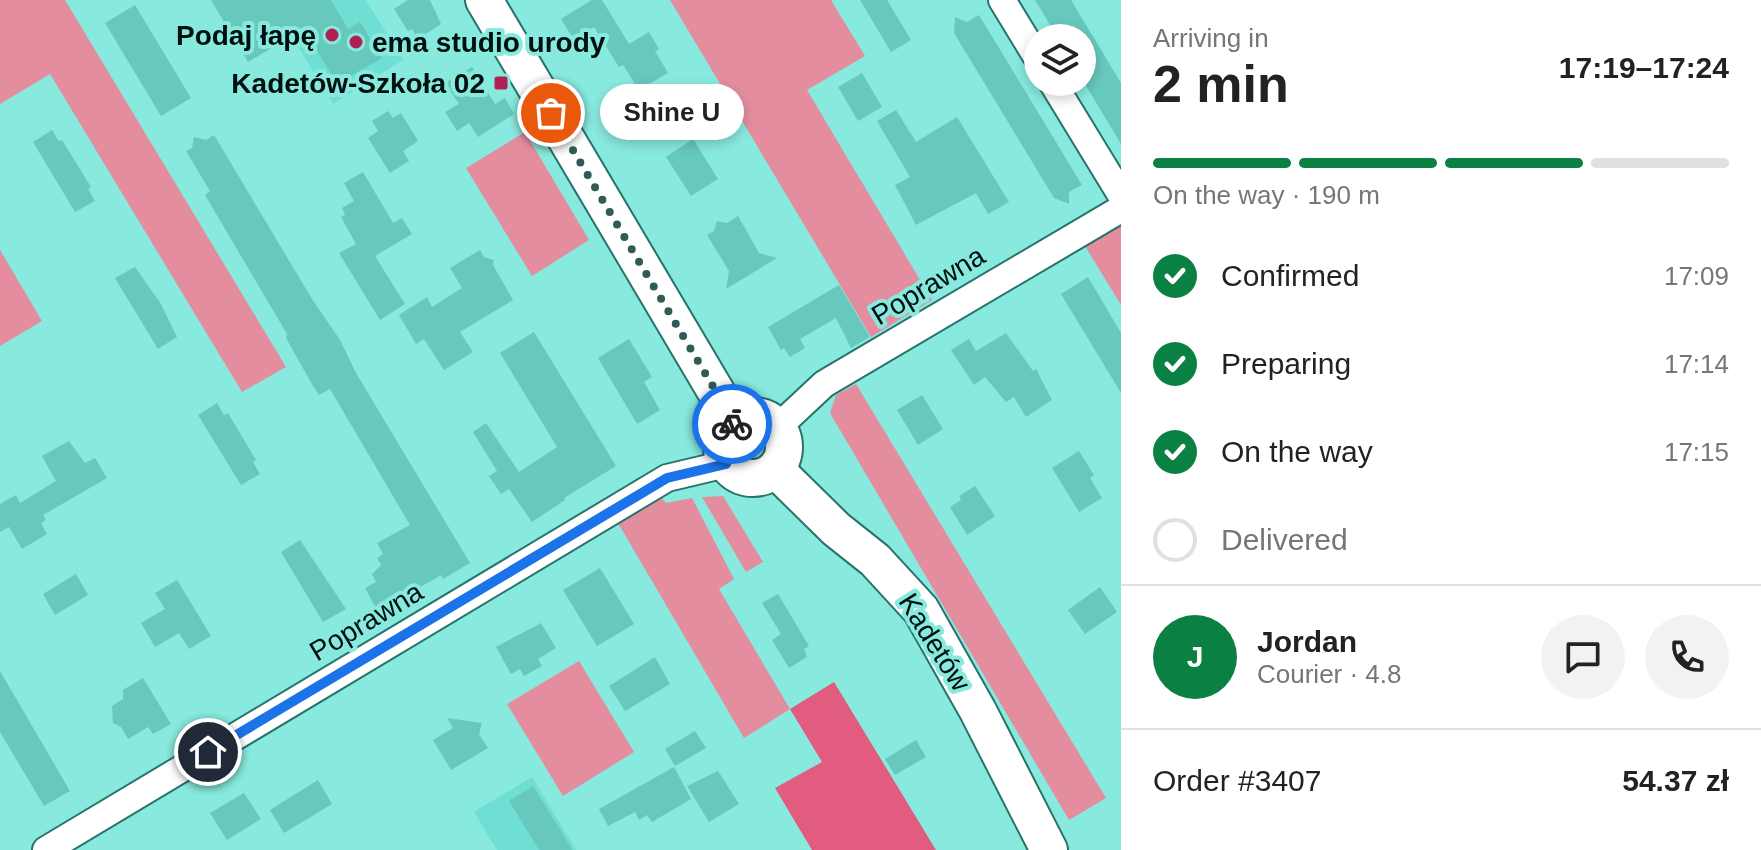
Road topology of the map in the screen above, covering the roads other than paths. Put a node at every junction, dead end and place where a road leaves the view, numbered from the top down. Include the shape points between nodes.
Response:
1 (484, 0) edge
2 (1002, 0) edge
3 (1024, 36) edge
4 (1061, 96) edge
5 (1121, 195) edge
6 (1121, 209) edge
7 (734, 422) junction
8 (777, 428) junction
9 (726, 464) junction
10 (775, 469) junction
11 (46, 850) edge
12 (1049, 850) edge

1 - 7 street
2 - 3 street
4 - 5 street
6 - 8 street, Poprawna via 824,384
7 - 8 street via 762,417
7 - 9 street via 722,441
8 - 10 street via 784,444
9 - 10 street via 744,477
9 - 11 street, Poprawna via 667,478
10 - 12 street, Kadetów via 875,560 921,610

